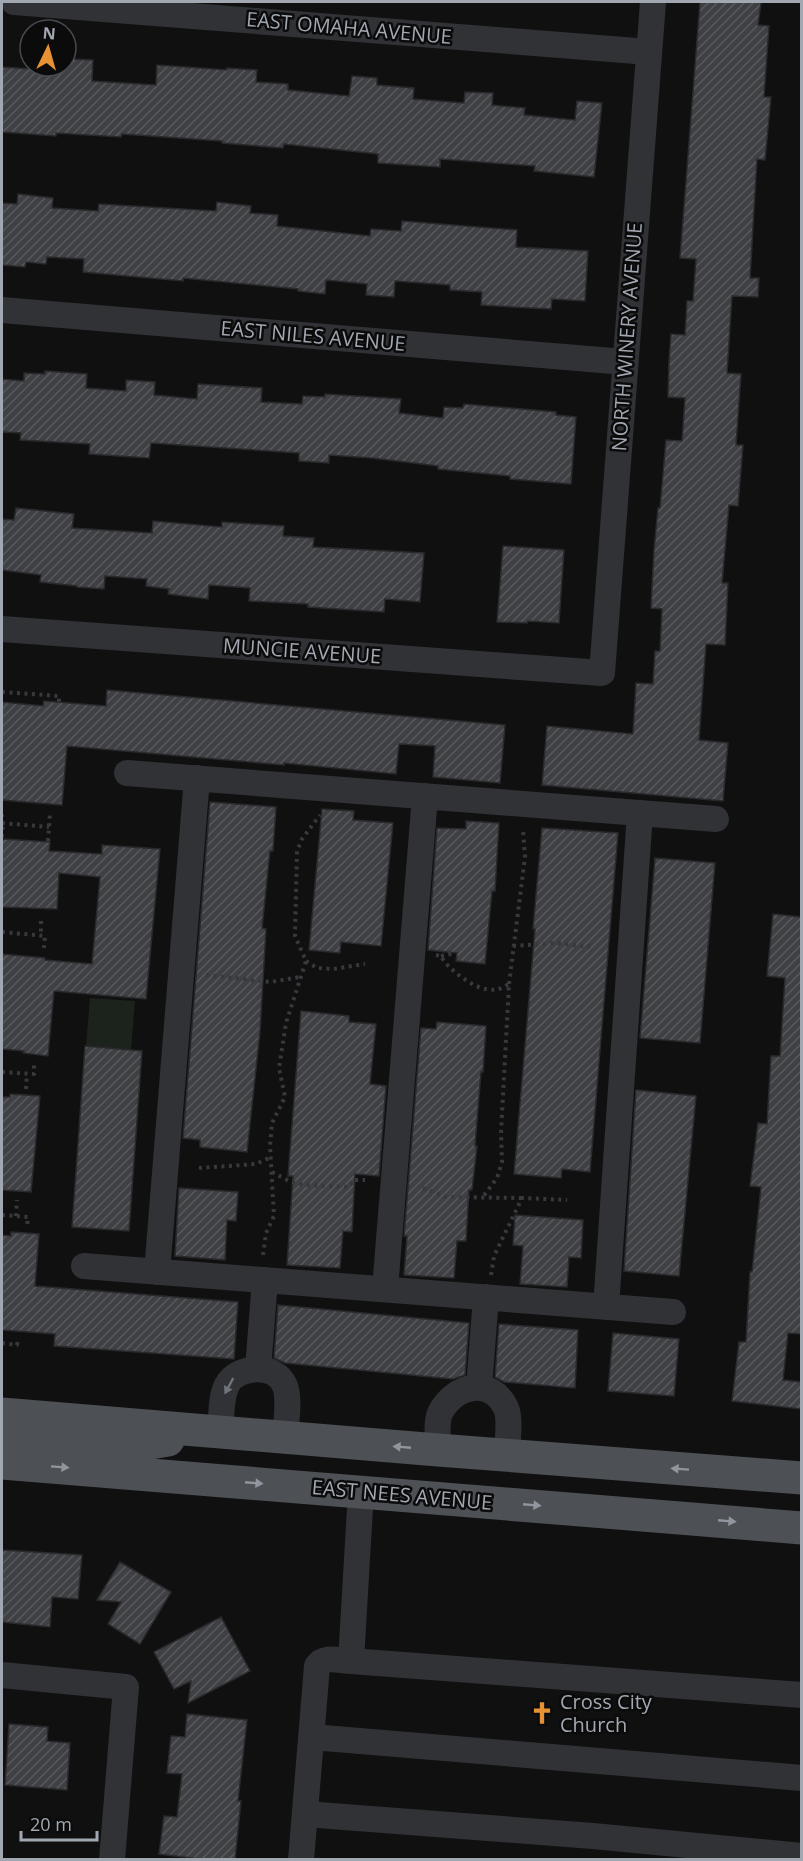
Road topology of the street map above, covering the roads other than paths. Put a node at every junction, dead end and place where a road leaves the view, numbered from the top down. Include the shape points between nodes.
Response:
1 (14, 2) edge
2 (653, 2) edge
3 (649, 52) junction
4 (2, 310) edge
5 (626, 362) junction
6 (2, 629) edge
7 (602, 673) joint
8 (127, 773) dead end
9 (197, 778) junction
10 (425, 796) junction
11 (640, 813) junction
12 (716, 819) dead end
13 (84, 1266) dead end
14 (264, 1268) junction
15 (157, 1272) junction
16 (489, 1286) junction
17 (385, 1289) junction
18 (606, 1307) junction
19 (673, 1312) dead end
20 (258, 1369) junction
21 (479, 1387) junction
22 (2, 1414) edge
23 (220, 1432) junction
24 (285, 1437) junction
25 (2, 1438) edge
26 (438, 1450) junction
27 (507, 1455) junction
28 (2, 1463) edge
29 (801, 1478) edge
30 (361, 1491) junction
31 (801, 1528) edge
32 (351, 1662) junction
33 (2, 1675) edge
34 (801, 1695) edge
35 (312, 1737) junction
36 (801, 1778) edge
37 (305, 1814) junction
38 (790, 1856) edge
39 (112, 1860) edge
40 (302, 1860) edge

1 - 3 street, EAST OMAHA AVENUE
2 - 3 street, NORTH WINERY AVENUE
3 - 5 street, NORTH WINERY AVENUE
4 - 5 street, EAST NILES AVENUE
5 - 7 street, NORTH WINERY AVENUE
6 - 7 street, MUNCIE AVENUE
8 - 9 street
9 - 10 street
9 - 15 street
10 - 11 street
10 - 17 street
11 - 12 street
11 - 18 street
13 - 15 street
14 - 15 street
14 - 17 street
14 - 20 street
16 - 17 street
16 - 18 street
16 - 21 street
18 - 19 street
20 -> 23 street via 232,1378 226,1387
20 - 24 street via 273,1372 286,1388
21 - 26 street via 449,1398 439,1415
21 - 27 street via 499,1398 507,1410
22 - 23 main road
23 - 24 main road
23 - 25 main road via 121,1448
26 -> 24 main road
26 - 27 main road
29 -> 27 main road
28 -> 30 main road, EAST NEES AVENUE
30 -> 31 main road, EAST NEES AVENUE
30 - 32 street
32 - 34 street
32 - 35 street via 325,1659 317,1666
33 - 39 street via 126,1687
35 - 36 street
35 - 37 street
37 - 38 street
37 - 40 street

